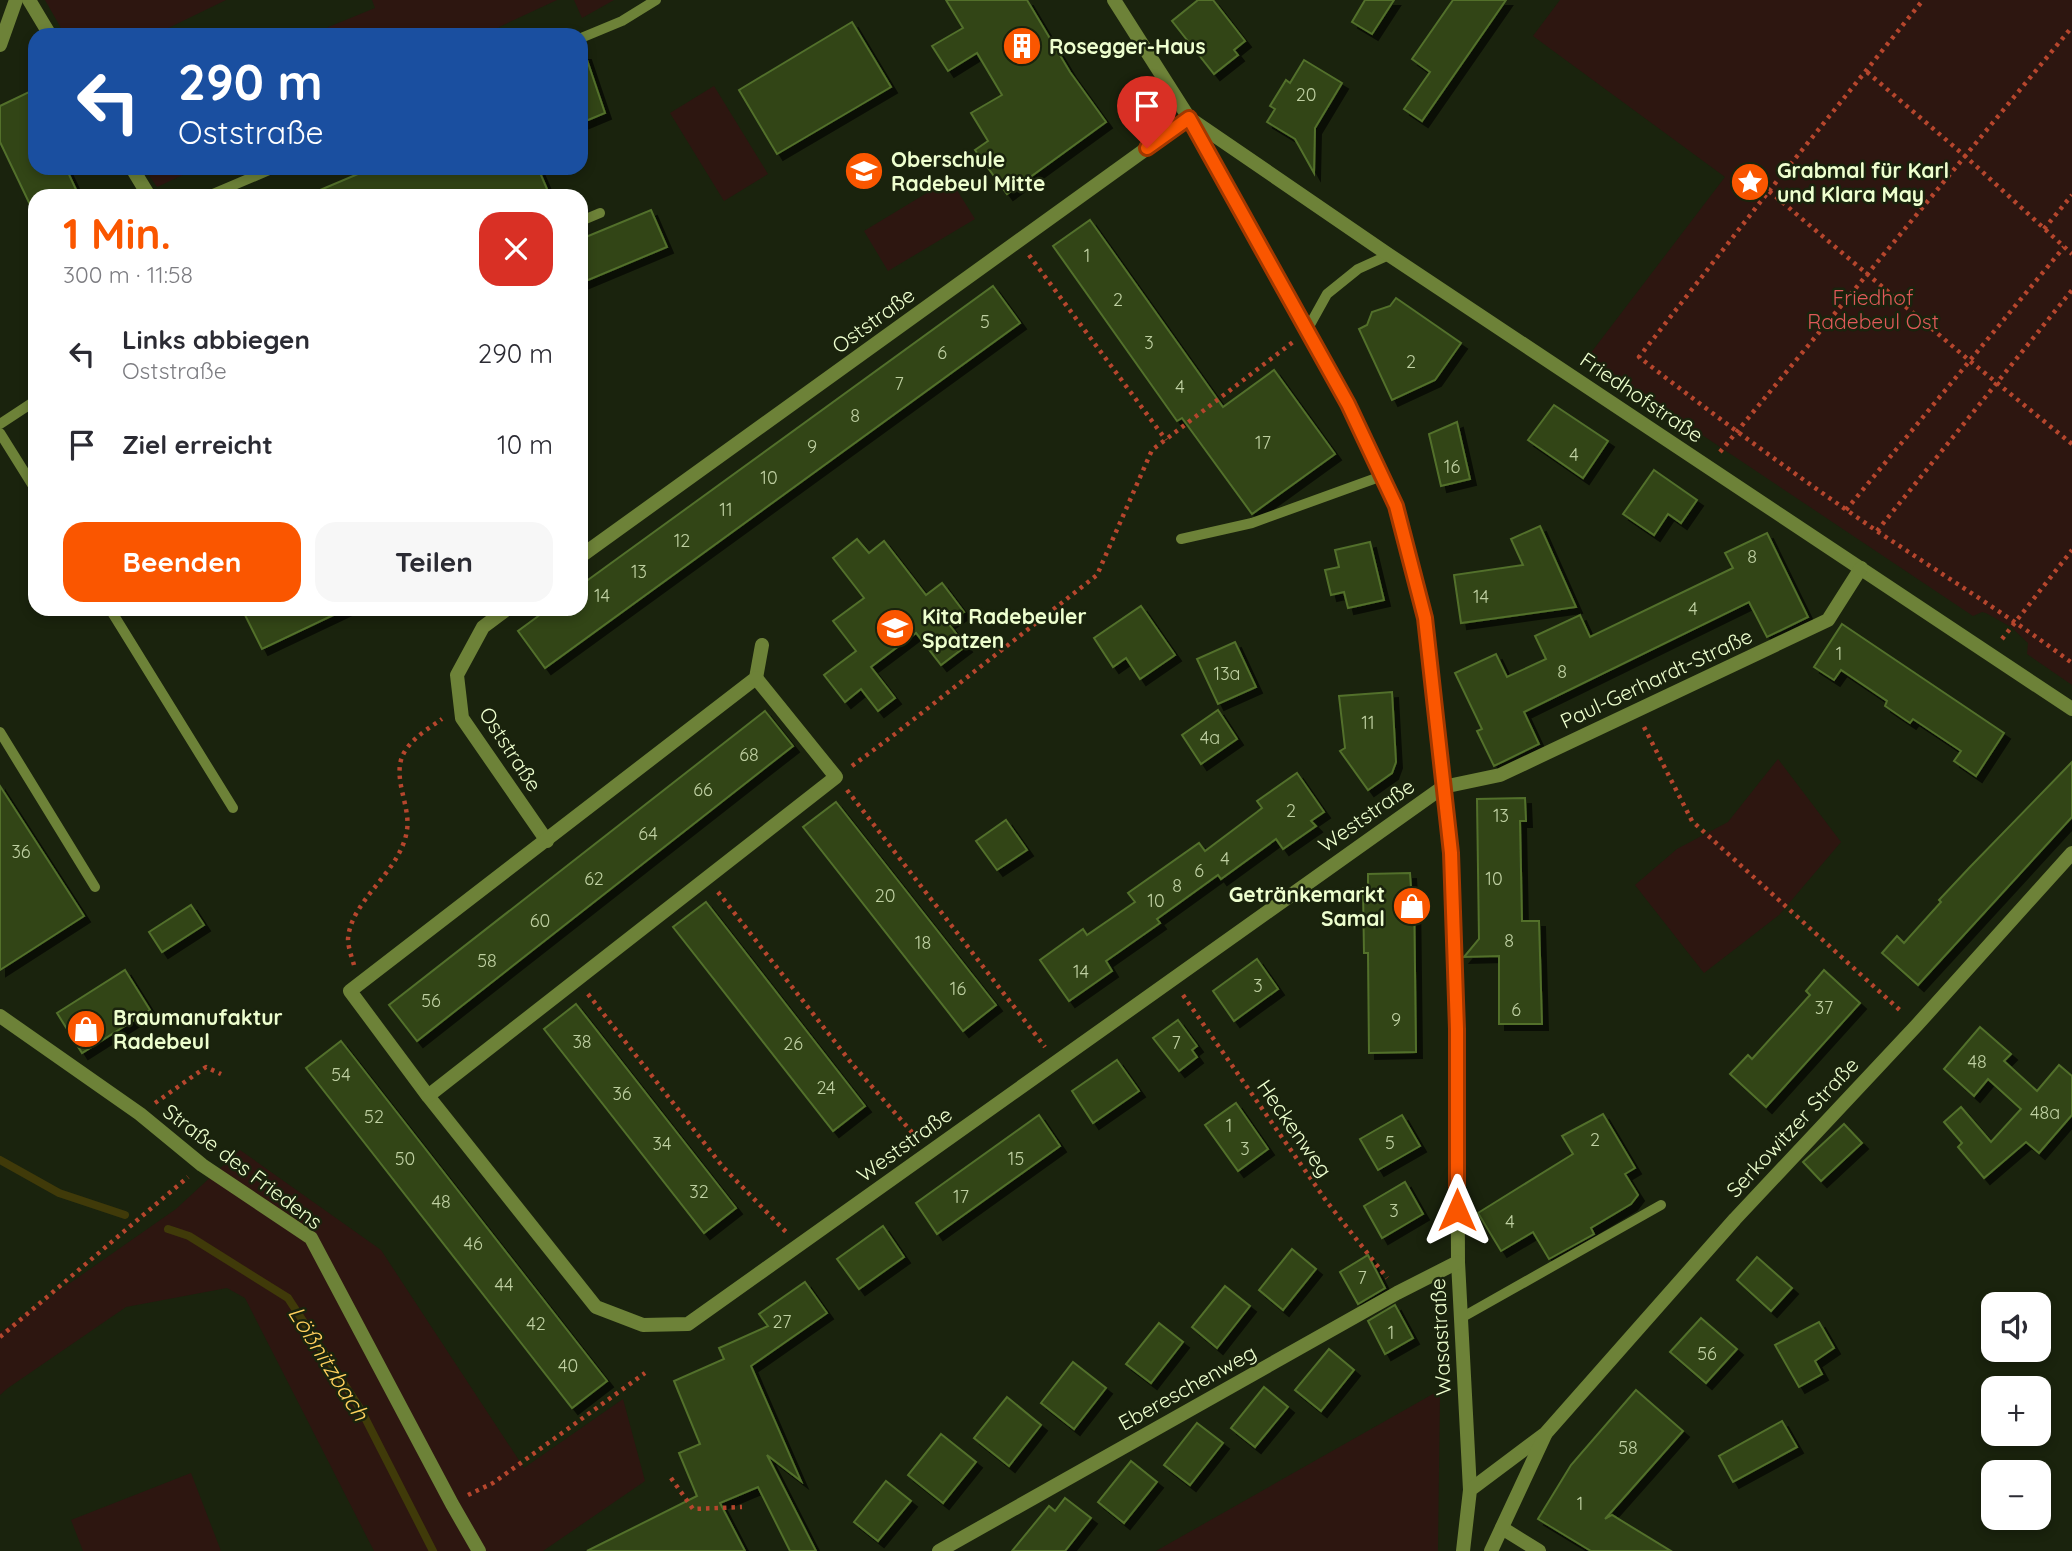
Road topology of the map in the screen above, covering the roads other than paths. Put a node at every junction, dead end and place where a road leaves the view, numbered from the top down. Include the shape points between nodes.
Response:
1 (16, 0) edge
2 (29, 0) edge
3 (656, 0) edge
4 (1114, 0) edge
5 (46, 28) edge
6 (588, 35) edge
7 (0, 45) edge
8 (1189, 118) junction
9 (258, 175) edge
10 (224, 189) edge
11 (600, 213) dead end
12 (588, 218) edge
13 (1389, 255) junction
14 (1307, 330) junction
15 (28, 406) edge
16 (0, 424) edge
17 (0, 433) edge
18 (1382, 476) junction
19 (28, 478) edge
20 (1181, 539) dead end
21 (588, 551) edge
22 (1861, 568) junction
23 (114, 616) edge
24 (498, 616) edge
25 (762, 645) dead end
26 (756, 678) junction
27 (2072, 709) edge
28 (0, 732) edge
29 (1443, 787) junction
30 (233, 808) dead end
31 (547, 841) junction
32 (2072, 853) edge
33 (95, 887) dead end
34 (0, 1016) edge
35 (428, 1096) junction
36 (1661, 1205) dead end
37 (1458, 1262) junction
38 (1461, 1318) junction
39 (1546, 1433) junction
40 (1470, 1490) junction
41 (1502, 1528) junction
42 (480, 1551) edge
43 (939, 1551) edge
44 (1463, 1551) edge
45 (1491, 1551) edge
46 (1539, 1551) edge

1 - 7 street
2 - 5 street
3 - 6 lane
4 - 8 street, Wasastraße
8 - 13 street, Friedhofstraße
8 - 14 street, Wasastraße
8 - 21 street, Oststraße
9 - 10 lane
11 - 12 lane
13 - 14 lane via 1358,270 1327,294
13 - 22 street, Friedhofstraße
14 - 18 street, Wasastraße
15 - 16 lane
17 - 19 lane
18 - 20 lane via 1252,523
18 - 29 street, Wasastraße via 1396,506 1425,618
22 - 27 street, Friedhofstraße
22 - 29 street, Paul-Gerhardt-Straße via 1828,620 1500,775
23 - 30 lane
24 - 31 street, Oststraße via 483,627 457,675 462,718
25 - 26 street
26 - 31 street
26 - 35 street via 836,777
28 - 33 lane
29 - 35 street, Weststraße via 688,1324 643,1325 596,1307
29 - 37 street, Wasastraße via 1451,853 1457,1029
31 - 35 street, Weststraße via 350,991
32 - 39 street, Serkowitzer Straße via 1735,1219
34 - 42 street, Straße des Friedens via 140,1114 202,1165 311,1238
36 - 38 lane
37 - 38 street, Wasastraße
37 - 43 street, Ebereschenweg
38 - 40 street, Wasastraße
39 - 40 street, Serkowitzer Straße
39 - 41 street, Serkowitzer Straße
40 - 44 street
41 - 45 street, Serkowitzer Straße
41 - 46 street

